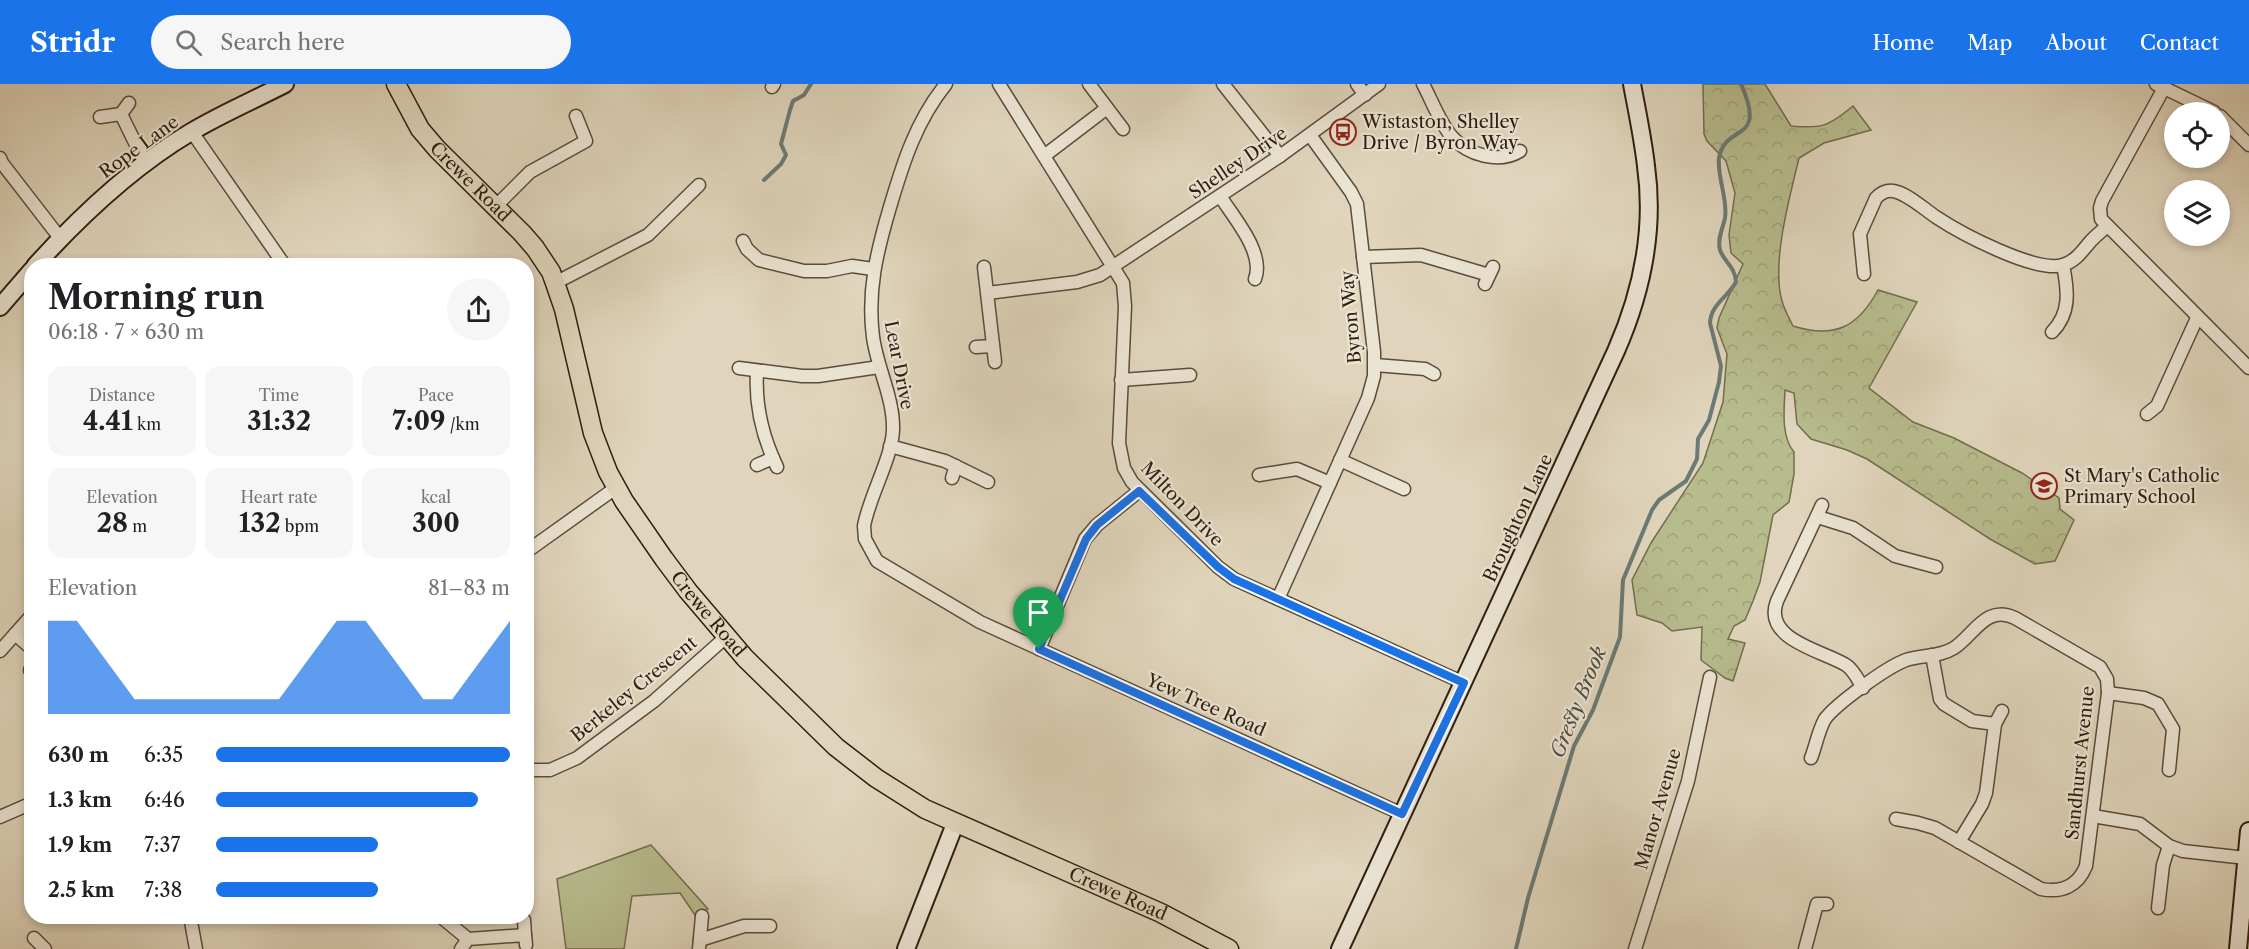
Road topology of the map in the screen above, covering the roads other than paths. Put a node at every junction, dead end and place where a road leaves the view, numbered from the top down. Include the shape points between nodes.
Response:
1 (285, 84) edge
2 (396, 84) edge
3 (946, 84) edge
4 (999, 84) edge
5 (1089, 84) edge
6 (1223, 84) edge
7 (1357, 84) edge
8 (1379, 84) edge
9 (1423, 84) edge
10 (1632, 84) edge
11 (2160, 86) edge
12 (1365, 95) junction
13 (2193, 102) edge
14 (129, 103) dead end
15 (1107, 108) junction
16 (121, 114) junction
17 (576, 116) dead end
18 (100, 117) dead end
19 (2230, 126) edge
20 (1122, 129) dead end
21 (192, 132) junction
22 (1310, 135) junction
23 (2249, 146) edge
24 (1044, 156) junction
25 (1280, 156) junction
26 (1516, 157) dead end
27 (0, 158) edge
28 (145, 162) junction
29 (699, 185) dead end
30 (1220, 196) junction
31 (495, 207) junction
32 (2108, 226) junction
33 (60, 238) junction
34 (743, 248) dead end
35 (1363, 257) junction
36 (42, 258) edge
37 (279, 258) edge
38 (2063, 265) junction
39 (984, 267) dead end
40 (1113, 267) junction
41 (873, 269) junction
42 (1864, 274) dead end
43 (1489, 275) dead end
44 (24, 279) edge
45 (1255, 279) dead end
46 (555, 283) junction
47 (988, 292) junction
48 (0, 307) edge
49 (2197, 318) junction
50 (2052, 332) dead end
51 (993, 346) junction
52 (976, 347) dead end
53 (995, 362) dead end
54 (1375, 366) junction
55 (879, 367) junction
56 (739, 368) dead end
57 (2249, 368) edge
58 (757, 372) junction
59 (1190, 374) dead end
60 (1434, 374) dead end
61 (1121, 380) junction
62 (2147, 414) dead end
63 (890, 446) junction
64 (1340, 460) junction
65 (757, 465) dead end
66 (1266, 476) dead end
67 (988, 482) dead end
68 (1330, 483) junction
69 (617, 487) junction
70 (1404, 489) dead end
71 (1139, 491) junction
72 (534, 546) edge
73 (1936, 567) dead end
74 (1278, 599) junction
75 (24, 624) edge
76 (995, 629) joint
77 (15, 634) junction
78 (726, 637) junction
79 (24, 642) edge
80 (1039, 649) junction
81 (0, 651) edge
82 (1932, 655) junction
83 (1710, 677) dead end
84 (1464, 683) junction
85 (1863, 688) junction
86 (2108, 693) junction
87 (2001, 711) dead end
88 (1995, 724) junction
89 (1811, 758) dead end
90 (534, 770) edge
91 (2169, 770) dead end
92 (24, 806) edge
93 (1402, 814) junction
94 (2093, 816) junction
95 (0, 817) edge
96 (1896, 819) dead end
97 (956, 824) junction
98 (2249, 831) edge
99 (1959, 842) junction
100 (2169, 846) junction
101 (2246, 858) junction
102 (1818, 903) dead end
103 (2158, 908) dead end
104 (702, 916) dead end
105 (191, 924) edge
106 (447, 924) edge
107 (524, 924) edge
108 (770, 926) dead end
109 (34, 938) dead end
110 (465, 944) edge
111 (699, 944) edge
112 (909, 948) edge
113 (45, 949) edge
114 (196, 949) edge
115 (1229, 949) edge
116 (1340, 949) edge
117 (1635, 949) edge
118 (1805, 949) edge
119 (2238, 949) edge

1 - 21 street, Rope Lane
2 - 31 main road, Crewe Road via 420,129
3 - 41 street, Lear Drive via 930,105 908,148
4 - 24 street, Milton Drive
5 - 15 street
6 - 25 street
7 - 12 street
8 - 12 street, Shelley Drive
9 - 26 street via 1457,142 1483,155
10 - 84 street, Broughton Lane via 1648,190 1648,235 1637,293 1617,351
11 - 13 street
11 - 32 street via 2102,201 2100,213
12 - 22 street, Shelley Drive
14 - 16 street
15 - 20 street
15 - 24 street
16 - 18 street
16 - 28 street
17 - 31 street via 586,141 530,172
19 - 23 street
21 - 28 street, Rope Lane
21 - 37 street
22 - 25 street, Shelley Drive
22 - 35 street, Byron Way via 1354,196
24 - 40 street, Milton Drive
25 - 30 street, Shelley Drive
27 - 33 street
28 - 33 street, Rope Lane
29 - 46 street via 648,235
30 - 40 street, Shelley Drive
30 - 45 street via 1253,248 1258,266
31 - 46 main road, Crewe Road via 535,248
32 - 38 street via 2079,256
32 - 49 street
33 - 36 street, Rope Lane
34 - 41 street via 759,260 804,271 852,266
35 - 43 street via 1421,255
35 - 54 street, Byron Way
38 - 42 street via 2050,266 1998,250 1889,191 1876,198 1860,234
38 - 50 street via 2066,312
39 - 47 street
40 - 47 street, Shelley Drive via 1077,282
40 - 61 street, Milton Drive via 1123,283 1125,296
41 - 55 street, Lear Drive via 871,312
44 - 48 street, Rope Lane
46 - 69 main road, Crewe Road via 593,433
47 - 51 street
49 - 57 street
49 - 62 street via 2157,406
51 - 52 street
51 - 53 street
54 - 60 street via 1425,369
54 - 64 street, Byron Way via 1368,398
55 - 58 street via 818,376
55 - 63 street, Lear Drive via 892,419
56 - 58 street
58 - 65 street via 756,403 775,463
59 - 61 street
61 - 71 street, Milton Drive via 1119,450 1124,468
63 - 67 street
63 - 76 street, Lear Drive via 864,526 873,557
64 - 68 street, Byron Way
64 - 70 street
66 - 68 street via 1297,469
68 - 74 street, Byron Way
69 - 72 street
69 - 78 main road, Crewe Road via 670,567
71 - 74 street, Milton Drive via 1225,573
71 - 80 street via 1086,539
73 - 85 street via 1895,556 1820,511 1774,612 1787,636 1846,666
74 - 84 street, Milton Drive
75 - 77 street
76 - 80 street, Yew Tree Road
77 - 79 street
77 - 81 street
78 - 90 street, Berkeley Crescent via 654,701 577,758 550,770
78 - 97 main road, Crewe Road via 836,747 902,796
80 - 93 street, Yew Tree Road
82 - 85 street, Sandhurst Avenue via 1902,662
82 - 86 street, Sandhurst Avenue via 1957,646 1989,617 2010,615 2100,667 2107,679
82 - 88 street via 1944,704 1972,721
83 - 117 street, Manor Avenue via 1688,781
84 - 93 street, Broughton Lane
85 - 89 street, Sandhurst Avenue via 1826,718
86 - 91 street via 2158,704 2173,729
86 - 94 street, Sandhurst Avenue
87 - 88 street
88 - 99 street via 1986,793
92 - 95 street
93 - 116 street, Broughton Lane
94 - 99 street, Sandhurst Avenue via 2083,873 2070,886 2055,891 2041,889
94 - 100 street via 2140,824
96 - 99 street, Sandhurst Avenue via 1928,825
97 - 112 street
97 - 115 main road, Crewe Road via 1161,913
98 - 101 street
100 - 101 street
100 - 103 street
101 - 119 street
102 - 118 street
104 - 111 street
105 - 114 street
106 - 110 street
107 - 110 street via 525,940
108 - 111 street via 744,926
109 - 113 street

